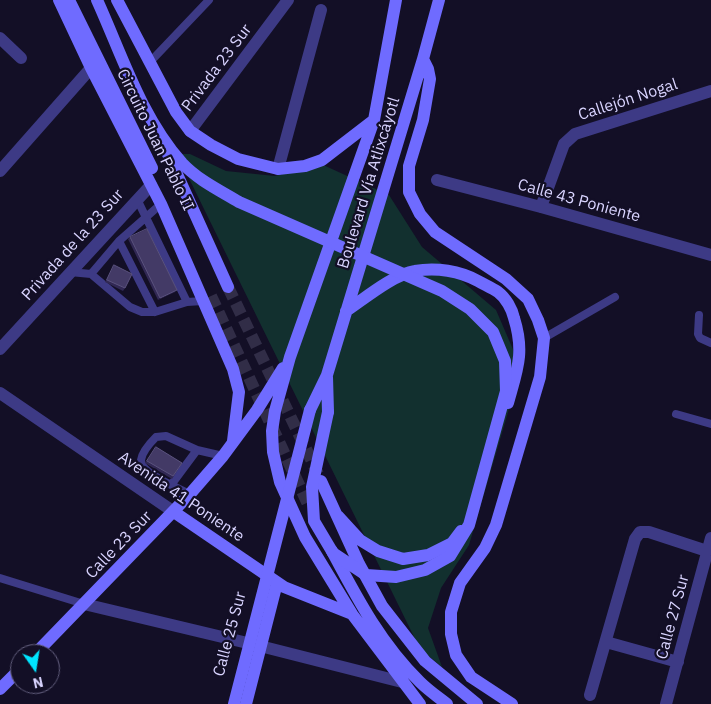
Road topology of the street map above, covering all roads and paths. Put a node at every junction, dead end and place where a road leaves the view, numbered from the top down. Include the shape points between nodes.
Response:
1 (59, 0) edge
2 (69, 0) edge
3 (97, 0) edge
4 (117, 0) edge
5 (209, 0) edge
6 (288, 0) edge
7 (439, 0) edge
8 (394, 5) edge
9 (321, 10) dead end
10 (0, 38) edge
11 (21, 58) dead end
12 (424, 59) junction
13 (150, 62) junction
14 (91, 68) junction
15 (711, 91) edge
16 (374, 120) junction
17 (190, 131) junction
18 (278, 169) junction
19 (0, 171) edge
20 (437, 180) dead end
21 (151, 185) junction
22 (136, 199) junction
23 (161, 204) junction
24 (541, 207) junction
25 (146, 217) junction
26 (119, 242) junction
27 (711, 255) edge
28 (70, 272) junction
29 (91, 274) junction
30 (228, 287) tunnel mouth
31 (615, 297) dead end
32 (207, 298) junction
33 (187, 302) junction
34 (346, 311) junction
35 (155, 312) junction
36 (699, 315) dead end
37 (544, 338) junction
38 (711, 342) edge
39 (0, 349) edge
40 (290, 357) junction
41 (327, 374) junction
42 (0, 393) edge
43 (676, 414) dead end
44 (711, 424) edge
45 (233, 441) junction
46 (197, 450) junction
47 (222, 456) junction
48 (322, 481) tunnel mouth
49 (171, 485) junction
50 (190, 494) junction
51 (308, 504) tunnel mouth
52 (174, 512) junction
53 (338, 516) junction
54 (711, 538) edge
55 (707, 551) junction
56 (263, 573) junction
57 (0, 578) edge
58 (277, 583) junction
59 (84, 604) junction
60 (352, 614) junction
61 (246, 642) junction
62 (606, 642) junction
63 (45, 644) edge
64 (260, 646) junction
65 (678, 662) junction
66 (10, 680) edge
67 (402, 682) junction
68 (0, 690) edge
69 (590, 695) dead end
70 (228, 704) edge
71 (234, 704) edge
72 (246, 704) edge
73 (420, 704) edge
74 (447, 704) edge
75 (477, 704) edge
76 (512, 704) edge
77 (666, 704) edge

1 - 14 main road
2 - 32 main road, Circuito Juan Pablo II via 143,151
3 - 30 main road, Circuito Juan Pablo II
3 - 41 main road, bridge via 147,112 183,164 208,184 239,202 442,291 470,309 493,332 505,361 506,391 469,525 450,556 425,570 396,577 366,575 333,554 314,521 312,487 328,412
4 - 13 main road
5 - 13 lane
6 - 17 street, Privada 23 Sur
7 - 12 main road, Boulevard Vía Atlixcáyotl
8 - 16 main road, Boulevard Vía Atlixcáyotl
9 - 18 street
10 - 11 street
12 - 34 main road, Boulevard Vía Atlixcáyotl
12 - 37 main road via 430,78 423,120 409,166 409,192 420,214 435,232 506,279 528,299
13 - 17 main road via 176,112
14 - 19 street
14 - 21 main road
15 - 24 street, Callejón Nogal via 574,134 564,144
16 - 18 main road via 322,160
16 - 40 main road, Boulevard Vía Atlixcáyotl
17 - 18 main road via 238,159
20 - 24 street, Calle 43 Poniente
21 - 22 street, Privada de la 23 Sur
21 - 23 main road
22 - 25 lane
22 - 28 street, Privada de la 23 Sur
23 - 25 lane
23 - 32 main road
24 - 27 street, Calle 43 Poniente
25 - 26 lane
25 - 33 lane
26 - 29 lane
26 - 35 lane
28 - 29 lane
28 - 39 street, Privada de la 23 Sur
29 - 35 lane via 130,307 142,312
31 - 37 lane
32 - 33 lane
32 - 45 main road via 239,392
33 - 35 lane
34 - 41 main road, Boulevard Vía Atlixcáyotl
34 - 53 main road via 383,285 414,271 442,270 472,278 500,293 512,310 520,349 519,365 475,511 452,543 428,555 403,559 378,551 360,540
36 - 38 lane via 698,334
37 - 76 main road via 540,376 496,525 485,548 460,583 451,612 451,634 456,655 471,677
40 - 45 main road, Calle 23 Sur
40 - 60 main road via 272,431 280,482 306,537
41 - 71 main road, bridge via 310,410
42 - 52 street, Avenida 41 Poniente
43 - 44 lane
45 - 47 main road, Calle 23 Sur
46 - 47 lane
46 - 49 lane
46 - 49 lane via 166,436 152,440 141,460 142,466
47 - 50 main road, Calle 23 Sur
48 - 53 main road
49 - 50 lane
50 - 52 main road, Calle 23 Sur
51 - 74 main road via 379,635 420,682
52 - 56 main road, Avenida 41 Poniente
52 - 59 main road, Calle 23 Sur
53 - 75 main road via 382,606 425,661
54 - 55 street, Calle 27 Sur
55 - 62 street via 640,532 634,539
55 - 65 street, Calle 27 Sur
56 - 58 main road, Avenida 41 Poniente
56 - 61 main road, Calle 25 Sur
57 - 59 lane
58 - 60 main road, Avenida 41 Poniente
58 - 64 main road, Calle 25 Sur
59 - 61 street
59 - 63 main road, Calle 23 Sur
60 - 67 main road
61 - 64 street
61 - 70 main road, Calle 25 Sur
62 - 65 street
62 - 69 street
64 - 67 street
64 - 72 main road, Calle 25 Sur
65 - 77 street, Calle 27 Sur
66 - 68 main road
67 - 73 main road

